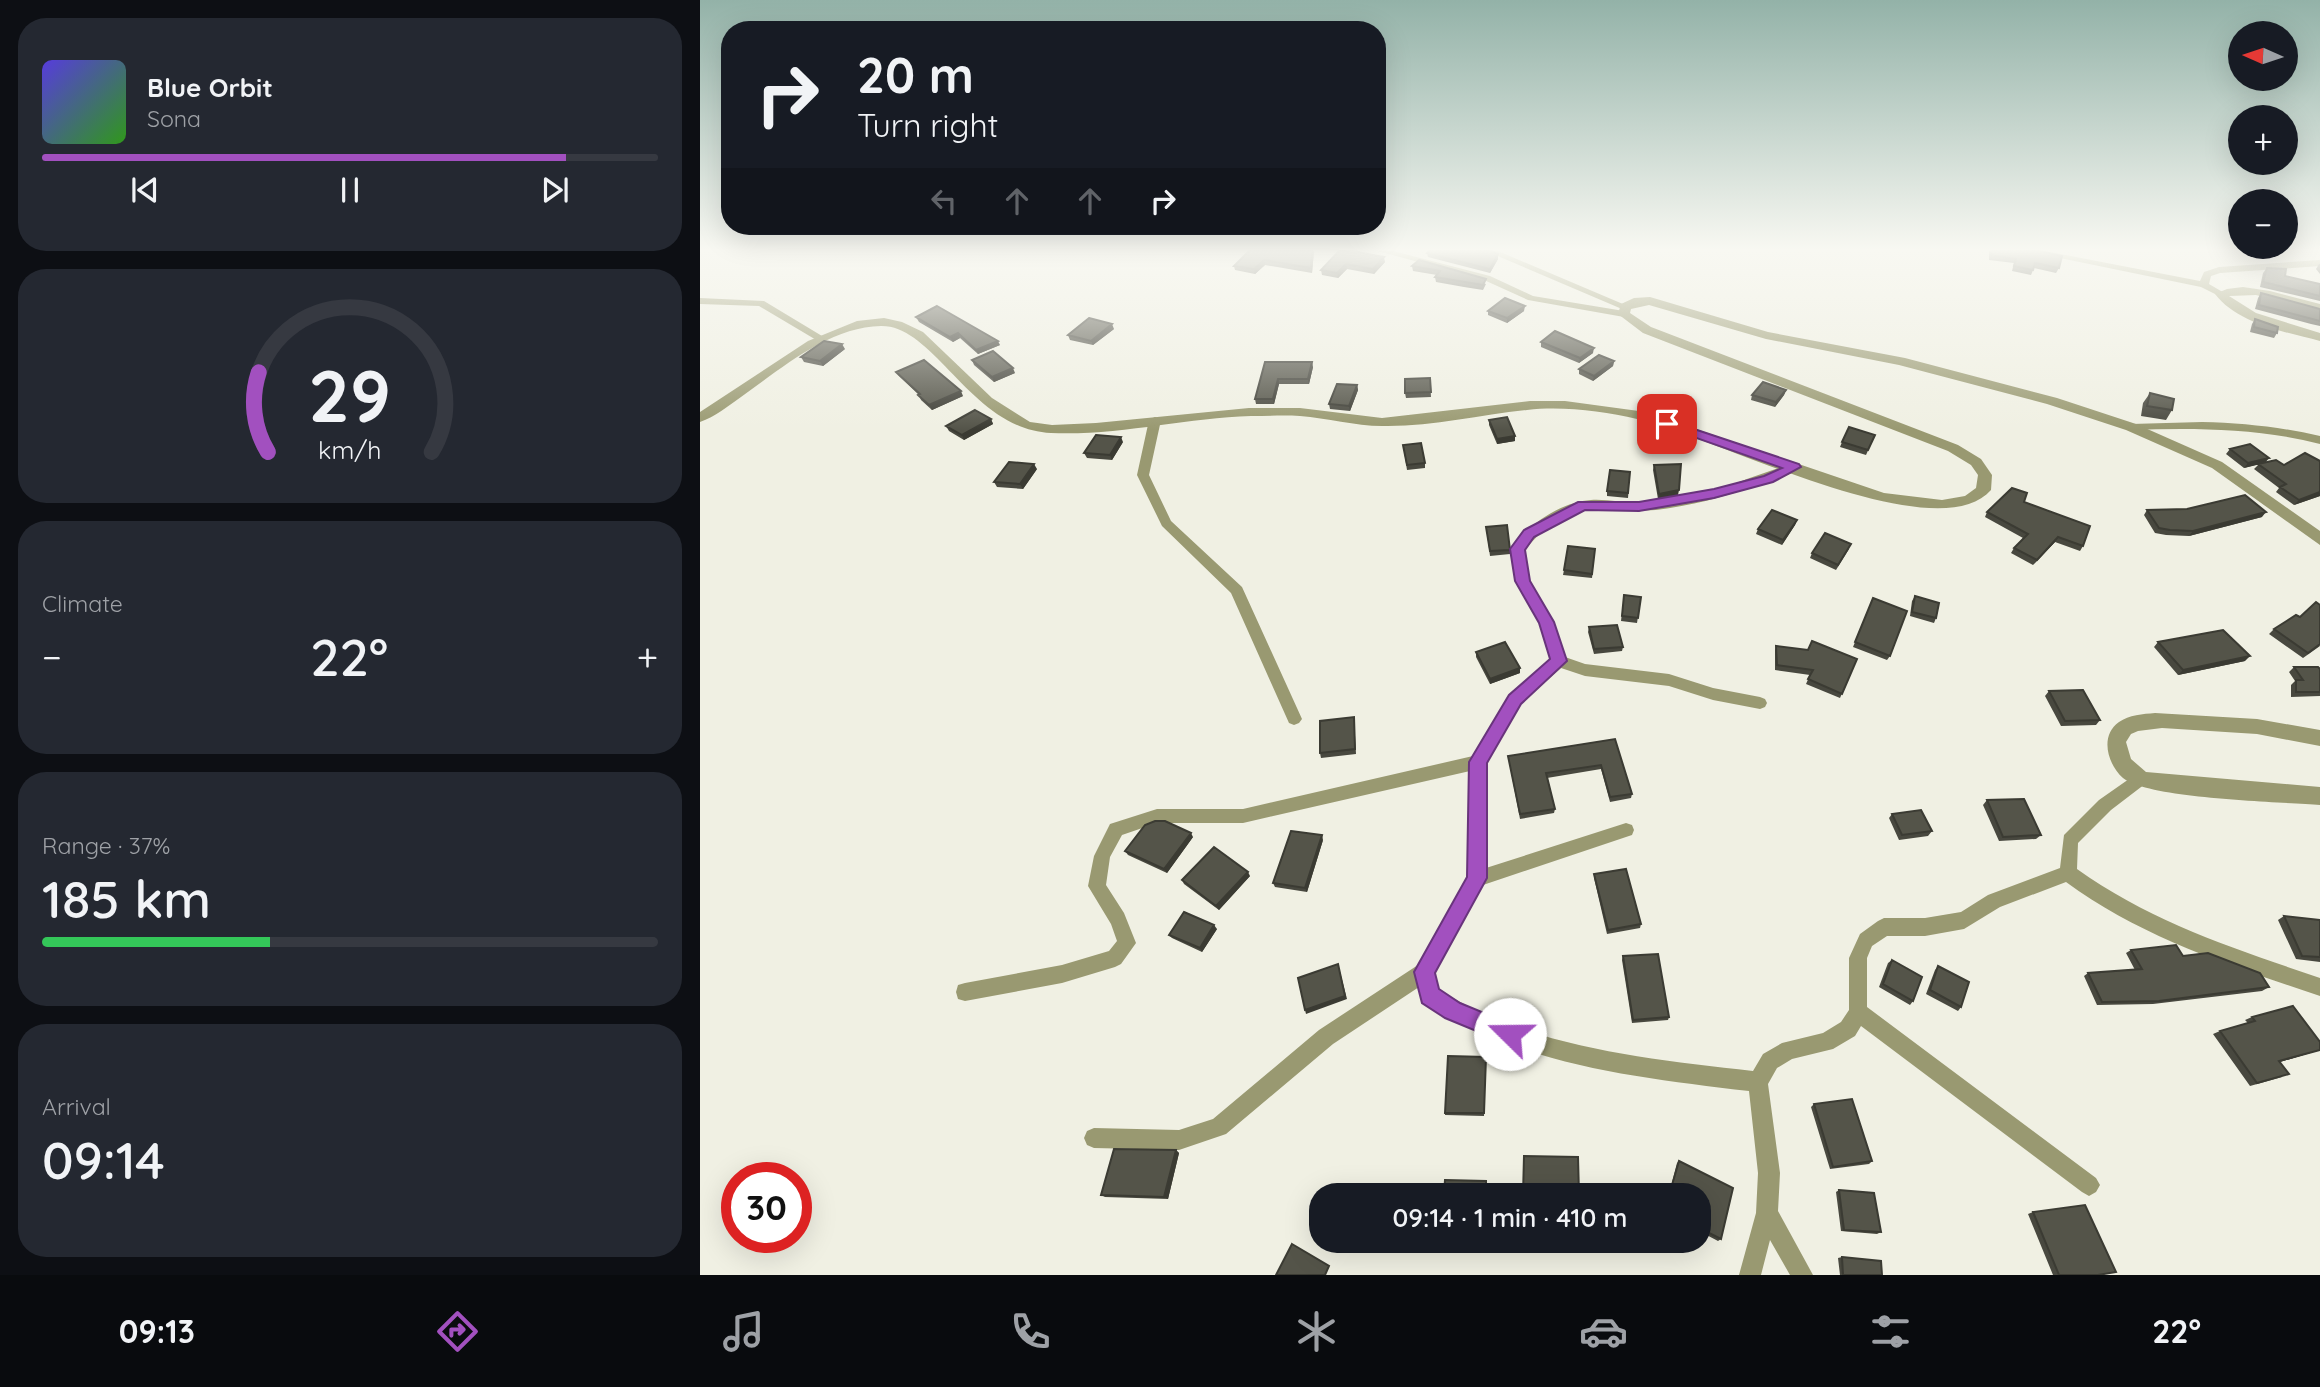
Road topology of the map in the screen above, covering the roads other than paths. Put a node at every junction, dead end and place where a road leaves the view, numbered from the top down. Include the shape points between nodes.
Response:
1 (774, 310) edge
2 (1621, 310) edge
3 (1682, 310) edge
4 (2241, 310) edge
5 (1625, 311) joint
6 (2320, 337) edge
7 (822, 339) junction
8 (700, 418) edge
9 (1155, 420) junction
10 (2131, 427) junction
11 (2320, 440) edge
12 (1794, 467) junction
13 (2320, 539) edge
14 (1559, 661) junction
15 (1760, 703) dead end
16 (1294, 719) dead end
17 (2320, 738) edge
18 (1478, 762) junction
19 (2138, 779) junction
20 (2320, 796) edge
21 (1626, 830) dead end
22 (2068, 873) junction
23 (1477, 878) junction
24 (1424, 972) junction
25 (2320, 987) edge
26 (965, 992) dead end
27 (1858, 1012) junction
28 (1758, 1082) junction
29 (1094, 1138) dead end
30 (2090, 1185) dead end
31 (1767, 1213) junction
32 (1750, 1275) edge
33 (1802, 1275) edge

1 - 7 street
2 - 5 street
3 - 10 street via 1766,335 1911,364
4 - 6 street
5 - 12 street via 1647,330 1953,448 1976,462 1985,475 1983,490 1969,500 1942,505 1882,498
7 - 8 street
7 - 9 street via 870,323 906,328 919,335 987,401 1027,426 1052,429
9 - 12 street via 1300,412 1382,422 1565,405 1641,415
9 - 16 street via 1143,475 1166,523 1237,590
10 - 11 street via 2233,428
10 - 13 street via 2217,465
12 - 14 street via 1714,494 1639,507 1583,505 1529,534 1518,549 1518,566 1546,622
14 - 15 street via 1585,670 1670,680
14 - 18 street via 1515,699
17 - 19 street via 2250,724 2134,724 2119,735 2116,747 2117,758
18 - 23 street
18 - 26 street via 1243,817 1157,816 1116,829 1102,856 1097,886 1127,943 1115,958 1062,974
19 - 20 street
19 - 22 street via 2070,840
21 - 23 street
22 - 25 street via 2099,898 2140,919
22 - 27 street via 1994,901 1964,920 1925,927 1884,927 1866,940 1858,958
23 - 24 street
24 - 28 street via 1430,995 1453,1010 1551,1050 1629,1066
24 - 29 street via 1326,1037 1219,1127 1179,1140
27 - 28 street via 1848,1029 1826,1042 1789,1050 1770,1061
27 - 30 street
28 - 31 street via 1769,1173
31 - 32 street
31 - 33 street

